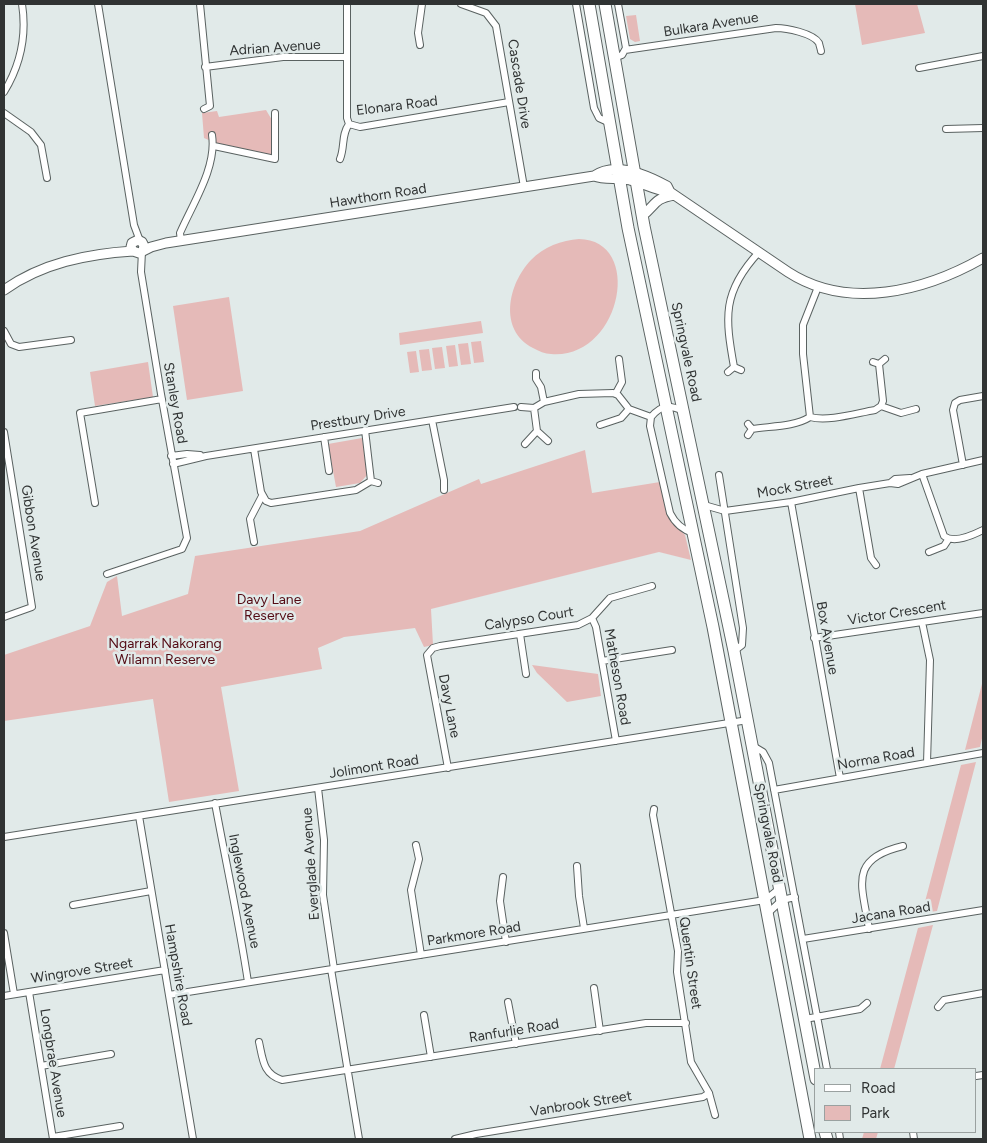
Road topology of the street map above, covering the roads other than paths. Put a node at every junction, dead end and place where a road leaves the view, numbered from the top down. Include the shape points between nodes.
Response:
1 (22, 4) edge
2 (98, 4) edge
3 (200, 4) edge
4 (347, 4) edge
5 (422, 4) edge
6 (462, 4) edge
7 (576, 4) edge
8 (589, 4) edge
9 (605, 4) edge
10 (618, 4) edge
11 (420, 45) dead end
12 (625, 50) junction
13 (821, 51) dead end
14 (983, 56) edge
15 (346, 57) junction
16 (614, 58) junction
17 (206, 67) junction
18 (919, 68) dead end
19 (4, 92) edge
20 (509, 102) junction
21 (204, 109) dead end
22 (4, 113) edge
23 (275, 113) dead end
24 (349, 124) junction
25 (610, 124) junction
26 (983, 128) edge
27 (946, 130) dead end
28 (212, 135) dead end
29 (214, 146) junction
30 (275, 159) junction
31 (340, 160) dead end
32 (276, 166) dead end
33 (619, 174) junction
34 (635, 177) junction
35 (47, 178) dead end
36 (524, 187) junction
37 (672, 194) junction
38 (642, 216) junction
39 (181, 241) junction
40 (137, 246) junction
41 (759, 252) junction
42 (983, 258) edge
43 (5, 287) edge
44 (818, 287) junction
45 (4, 331) edge
46 (71, 340) dead end
47 (619, 359) dead end
48 (884, 359) dead end
49 (734, 367) junction
50 (741, 370) dead end
51 (728, 372) dead end
52 (536, 373) dead end
53 (616, 394) junction
54 (983, 396) edge
55 (162, 399) junction
56 (544, 402) junction
57 (881, 406) junction
58 (666, 407) junction
59 (534, 408) junction
60 (629, 409) junction
61 (916, 409) dead end
62 (684, 411) junction
63 (651, 417) junction
64 (810, 417) junction
65 (432, 420) junction
66 (600, 424) dead end
67 (749, 429) dead end
68 (364, 430) junction
69 (538, 431) junction
70 (4, 432) edge
71 (324, 437) junction
72 (548, 442) dead end
73 (525, 444) dead end
74 (254, 449) junction
75 (172, 456) junction
76 (206, 456) junction
77 (983, 460) edge
78 (173, 464) junction
79 (963, 466) junction
80 (329, 471) dead end
81 (922, 474) junction
82 (719, 475) dead end
83 (859, 488) junction
84 (444, 490) dead end
85 (262, 496) junction
86 (790, 502) junction
87 (95, 503) dead end
88 (704, 505) junction
89 (725, 512) junction
90 (983, 530) edge
91 (693, 533) junction
92 (948, 540) junction
93 (254, 542) dead end
94 (929, 552) dead end
95 (876, 565) dead end
96 (107, 574) dead end
97 (652, 586) dead end
98 (983, 612) edge
99 (4, 617) edge
100 (592, 618) junction
101 (922, 622) junction
102 (520, 634) junction
103 (814, 638) junction
104 (672, 650) dead end
105 (431, 651) joint
106 (734, 651) junction
107 (602, 661) junction
108 (526, 674) dead end
109 (748, 720) junction
110 (732, 723) junction
111 (616, 741) junction
112 (753, 746) junction
113 (983, 753) edge
114 (927, 763) junction
115 (448, 768) junction
116 (840, 778) junction
117 (318, 788) junction
118 (774, 790) junction
119 (215, 803) junction
120 (654, 809) dead end
121 (139, 816) junction
122 (4, 837) edge
123 (416, 845) dead end
124 (903, 846) dead end
125 (577, 866) dead end
126 (503, 877) dead end
127 (151, 891) junction
128 (781, 894) junction
129 (794, 897) junction
130 (766, 900) junction
131 (73, 905) dead end
132 (983, 910) edge
133 (768, 913) junction
134 (671, 915) junction
135 (584, 928) junction
136 (870, 929) junction
137 (4, 933) edge
138 (803, 940) junction
139 (506, 942) junction
140 (421, 955) junction
141 (332, 969) junction
142 (165, 970) junction
143 (248, 982) junction
144 (594, 988) dead end
145 (29, 992) junction
146 (983, 993) edge
147 (14, 994) junction
148 (169, 995) junction
149 (4, 996) edge
150 (508, 1002) dead end
151 (867, 1003) dead end
152 (938, 1007) dead end
153 (424, 1015) dead end
154 (817, 1016) junction
155 (804, 1019) junction
156 (686, 1022) junction
157 (600, 1031) junction
158 (259, 1042) dead end
159 (516, 1044) junction
160 (111, 1054) dead end
161 (431, 1057) junction
162 (41, 1066) junction
163 (827, 1068) edge
164 (814, 1069) edge
165 (347, 1071) junction
166 (709, 1093) junction
167 (715, 1115) dead end
168 (120, 1126) dead end
169 (53, 1138) edge
170 (193, 1139) edge
171 (358, 1139) edge
172 (455, 1139) edge
173 (810, 1139) edge

1 - 19 street via 23,46 13,77
2 - 40 street, Stanley Road
3 - 17 street
4 - 15 street, Elonara Road
5 - 11 street via 418,33
6 - 20 street, Cascade Drive via 486,13 496,26
7 - 25 street via 594,108 599,118
8 - 25 highway, Springvale Road
9 - 16 highway, Springvale Road
10 - 12 street
12 - 13 street, Bulkara Avenue via 783,28 809,36 819,43
12 - 16 street
14 - 18 street
15 - 17 street, Adrian Avenue via 284,57
15 - 24 street, Elonara Road via 346,118
16 - 34 highway, Springvale Road
17 - 21 street via 210,106
20 - 24 street, Elonara Road via 360,127
20 - 36 street, Cascade Drive
22 - 35 street via 32,132 41,146
23 - 30 street
24 - 31 street via 344,132
25 - 33 highway, Springvale Road
26 - 27 street
28 - 29 street
29 - 30 street
29 - 39 street via 210,166 180,233
30 - 32 street
33 - 34 main road, Hawthorn Road
33 - 36 main road, Hawthorn Road
33 - 58 highway, Springvale Road
34 - 37 main road, Hawthorn Road via 661,182
34 - 38 highway, Springvale Road
36 - 39 main road, Hawthorn Road
37 - 38 main road via 657,200
37 - 41 main road, Hawthorn Road
38 - 62 highway, Springvale Road
39 - 40 main road, Hawthorn Road
40 - 43 main road, Hawthorn Road via 75,258
40 - 55 street, Stanley Road
41 - 44 main road, Hawthorn Road via 794,276
41 - 49 street via 736,281 729,302 727,323
42 - 44 main road, Hawthorn Road via 933,280 889,291 853,294
44 - 64 street via 803,325
45 - 46 street via 11,344 19,347
47 - 53 street via 622,382
48 - 57 street via 876,363 883,401
49 - 50 street
49 - 51 street
52 - 56 street
53 - 56 street via 586,393
53 - 60 street
54 - 79 street via 955,403 953,410
55 - 75 street, Stanley Road
55 - 87 street via 80,413
56 - 59 street
57 - 61 street via 901,413
57 - 64 street via 831,418
58 - 62 street
58 - 63 street
58 - 91 highway, Springvale Road
59 - 65 street, Prestbury Drive via 518,407
59 - 69 street
60 - 63 street
60 - 66 street via 621,418
62 - 88 highway, Springvale Road
63 - 91 street via 650,426 670,513 676,523
64 - 67 street via 795,423
65 - 68 street, Prestbury Drive
65 - 84 street
68 - 71 street, Prestbury Drive
68 - 85 street via 374,482 356,490 272,503
69 - 72 street
69 - 73 street
70 - 99 street, Gibbon Avenue via 32,607
71 - 74 street, Prestbury Drive
71 - 80 street
74 - 76 street, Prestbury Drive
74 - 85 street
75 - 76 street, Prestbury Drive
75 - 78 street, Stanley Road
76 - 78 street, Prestbury Drive
77 - 79 street, Mock Street
78 - 96 street, Stanley Road via 187,538 182,549
79 - 81 street, Mock Street
81 - 83 street, Mock Street
81 - 92 street
82 - 89 street
83 - 86 street, Mock Street
83 - 95 street via 871,558
85 - 93 street via 250,520
86 - 89 street, Mock Street
86 - 103 street, Box Avenue
88 - 89 street, Mock Street
88 - 106 highway, Springvale Road
89 - 106 street via 743,628 742,644
90 - 92 street
91 - 110 highway, Springvale Road
92 - 94 street via 944,546
97 - 100 street, Calypso Court via 610,598
98 - 101 street, Victor Crescent
100 - 102 street, Calypso Court via 578,625
100 - 107 street, Matheson Road
101 - 103 street, Victor Crescent
101 - 114 street via 930,660
102 - 105 street, Calypso Court via 440,646
102 - 108 street
103 - 116 street, Box Avenue
104 - 107 street
105 - 115 street, Davy Lane via 427,655
106 - 109 highway, Springvale Road
107 - 111 street, Matheson Road
109 - 110 street, Jolimont Road
109 - 112 highway, Springvale Road
110 - 111 street, Jolimont Road
110 - 130 highway, Springvale Road
111 - 115 street, Jolimont Road
112 - 118 street, Springvale Road via 767,758
112 - 128 highway, Springvale Road
113 - 114 street, Norma Road
114 - 116 street, Norma Road
115 - 117 street, Jolimont Road
116 - 118 street, Norma Road
117 - 119 street, Jolimont Road
117 - 141 street, Everglade Avenue via 324,840 323,895
118 - 129 street, Springvale Road
119 - 121 street, Jolimont Road
119 - 143 street, Inglewood Avenue
120 - 134 street, Quentin Street
121 - 122 street, Jolimont Road
121 - 127 street, Hampshire Road
123 - 140 street via 419,859 411,890
124 - 136 street via 879,854 864,870 861,882
125 - 135 street
126 - 139 street via 500,901
127 - 131 street
127 - 142 street, Hampshire Road
128 - 129 street
128 - 130 street
128 - 133 street
128 - 155 highway, Springvale Road
129 - 138 street, Springvale Road
130 - 133 highway, Springvale Road
130 - 134 street, Parkmore Road
132 - 136 street, Jacana Road
133 - 173 highway, Springvale Road
134 - 135 street, Parkmore Road
134 - 156 street, Quentin Street
135 - 139 street, Parkmore Road
136 - 138 street, Jacana Road
137 - 147 street
138 - 154 street, Springvale Road
139 - 140 street, Parkmore Road
140 - 141 street, Parkmore Road
141 - 143 street, Parkmore Road
141 - 165 street, Everglade Avenue
142 - 145 street, Wingrove Street
142 - 148 street, Hampshire Road
143 - 148 street, Parkmore Road
144 - 157 street
145 - 147 street, Wingrove Street
145 - 162 street, Longbrae Avenue
146 - 152 street via 944,1000
147 - 149 street, Wingrove Street
148 - 170 street, Hampshire Road
150 - 159 street
151 - 154 street via 860,1009
153 - 161 street
154 - 155 street
154 - 163 street, Springvale Road
155 - 164 highway, Springvale Road
156 - 157 street, Ranfurlie Road via 646,1023
156 - 166 street, Quentin Street via 691,1062
157 - 159 street, Ranfurlie Road
158 - 165 street, Ranfurlie Road via 268,1073 282,1080
159 - 161 street, Ranfurlie Road
160 - 162 street
161 - 165 street, Ranfurlie Road
162 - 169 street, Longbrae Avenue
165 - 171 street, Everglade Avenue
166 - 167 street, Quentin Street
166 - 172 street, Vanbrook Street via 703,1097
168 - 169 street

